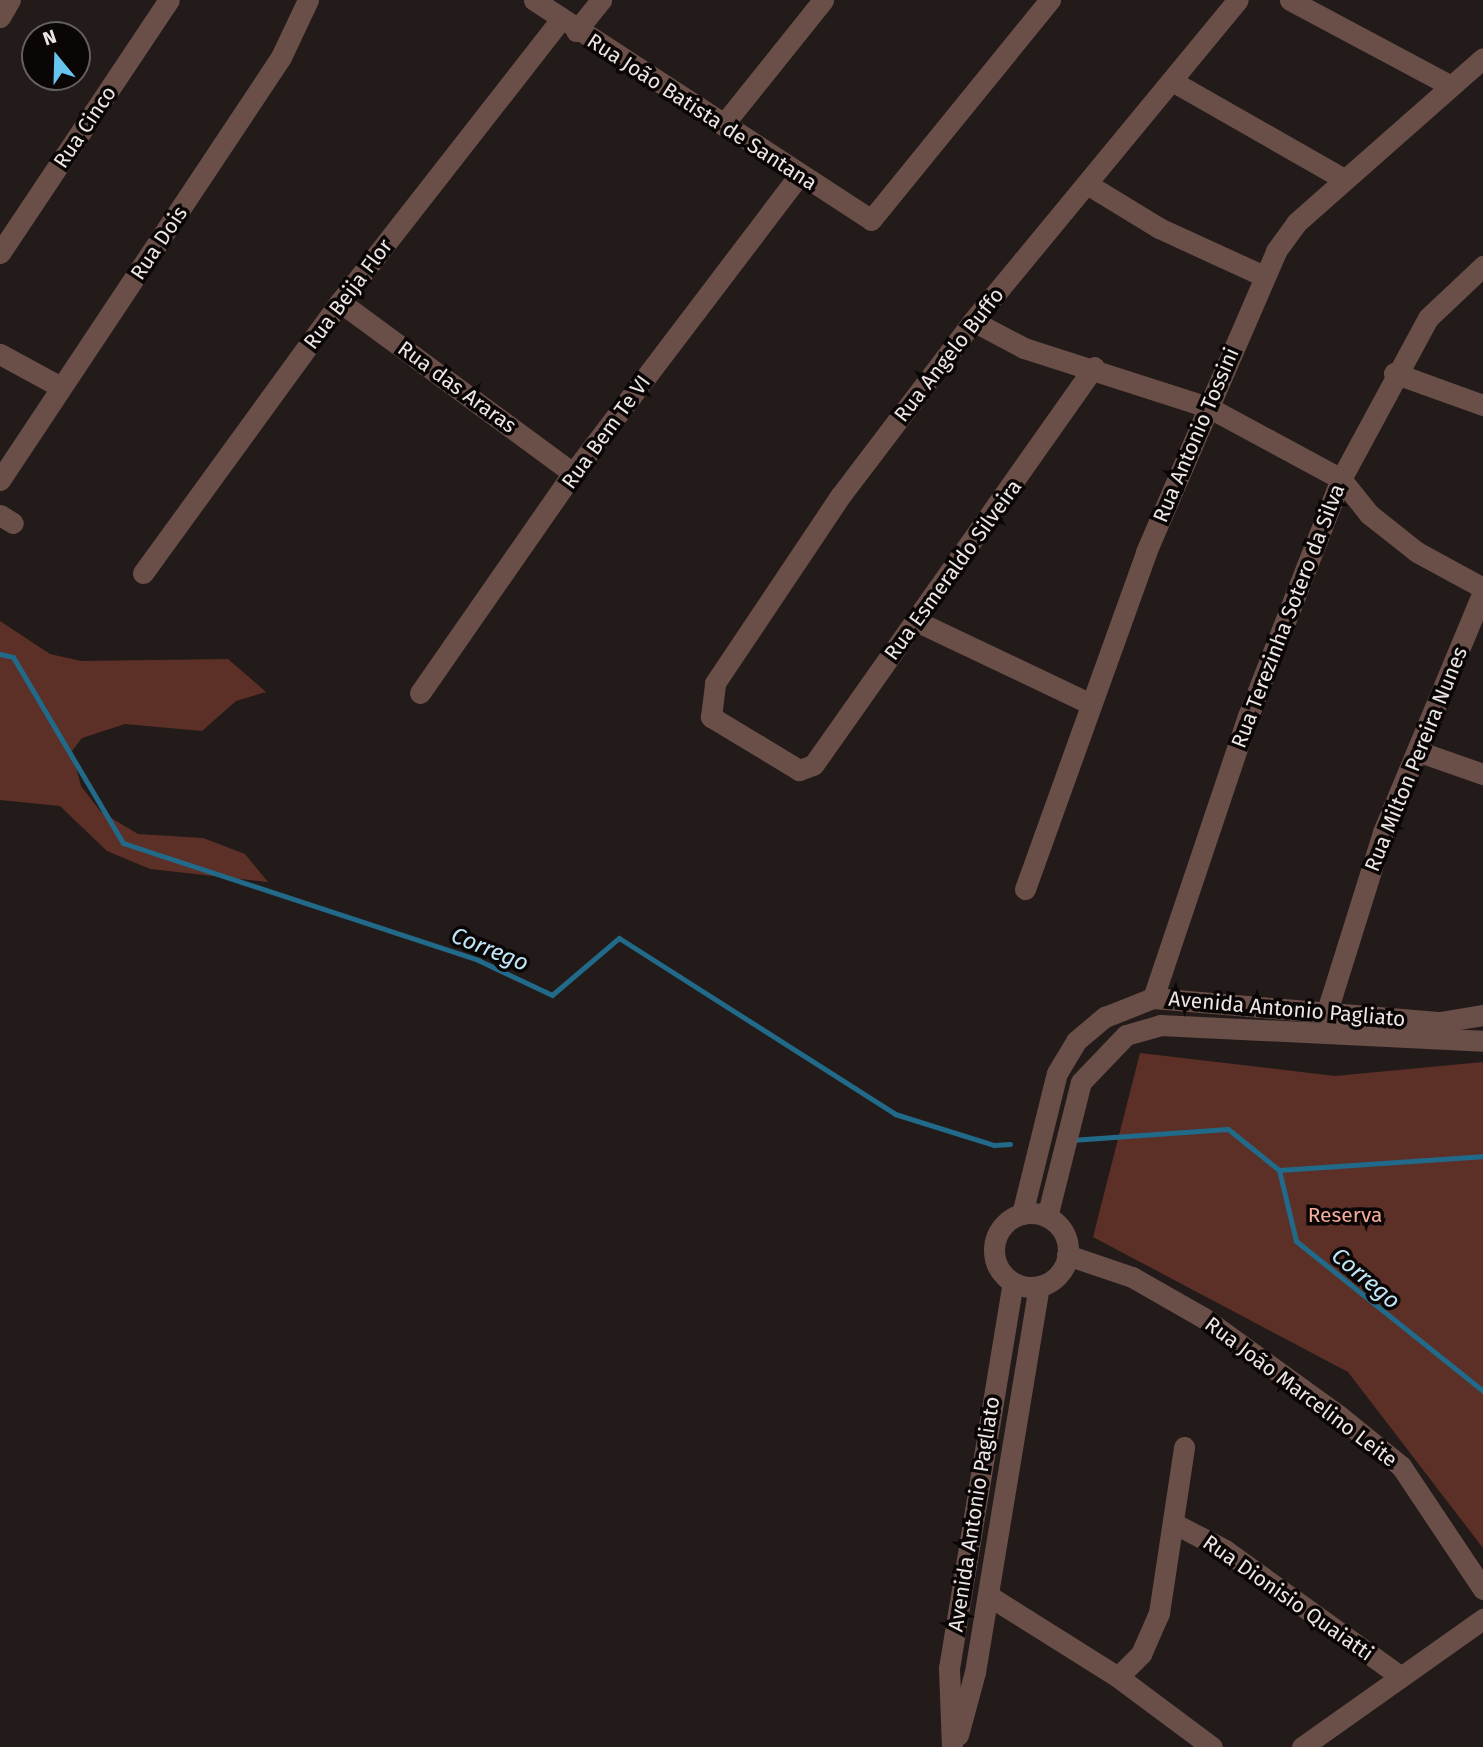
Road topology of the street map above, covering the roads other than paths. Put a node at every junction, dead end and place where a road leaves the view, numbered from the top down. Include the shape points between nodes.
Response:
1 (10, 0) edge
2 (169, 0) edge
3 (308, 0) edge
4 (534, 0) edge
5 (601, 0) edge
6 (823, 0) edge
7 (1050, 0) edge
8 (1238, 0) edge
9 (1290, 0) edge
10 (0, 17) edge
11 (568, 25) junction
12 (1483, 58) edge
13 (1172, 81) junction
14 (1449, 85) junction
15 (723, 125) junction
16 (799, 175) junction
17 (1344, 179) junction
18 (1087, 184) junction
19 (0, 253) edge
20 (1483, 266) edge
21 (1264, 276) junction
22 (340, 302) junction
23 (973, 321) junction
24 (0, 354) edge
25 (1094, 367) junction
26 (1394, 373) junction
27 (59, 386) junction
28 (1483, 405) edge
29 (1208, 407) junction
30 (573, 473) junction
31 (1341, 479) junction
32 (0, 480) edge
33 (143, 573) dead end
34 (1483, 590) edge
35 (916, 621) junction
36 (420, 693) dead end
37 (1091, 704) junction
38 (1417, 751) junction
39 (807, 770) joint
40 (1483, 774) edge
41 (1025, 889) dead end
42 (1153, 998) junction
43 (1328, 1008) junction
44 (1483, 1016) edge
45 (1483, 1041) edge
46 (1022, 1214) junction
47 (1046, 1217) junction
48 (1067, 1255) junction
49 (1013, 1283) junction
50 (1039, 1286) junction
51 (1184, 1447) dead end
52 (1177, 1525) junction
53 (1483, 1589) edge
54 (989, 1595) junction
55 (1483, 1619) edge
56 (1398, 1675) junction
57 (1118, 1676) junction
58 (953, 1747) edge
59 (1212, 1747) edge
60 (1302, 1747) edge

1 - 10 street
2 - 19 street, Rua Cinco
3 - 27 street, Rua Dois via 281,57
4 - 11 street, Rua João Batista de Santana
5 - 11 street, Rua Beija Flor
6 - 15 street
7 - 16 street, Rua João Batista de Santana via 871,220
8 - 13 street, Rua Angelo Buffo
9 - 14 street
11 - 15 street, Rua João Batista de Santana
11 - 22 street, Rua Beija Flor
12 - 14 street, Rua Antonio Tossini
13 - 17 street
13 - 18 street, Rua Angelo Buffo
14 - 17 street, Rua Antonio Tossini
15 - 16 street, Rua João Batista de Santana
16 - 30 street, Rua Bem Te VI
17 - 21 street, Rua Antonio Tossini via 1296,223
18 - 21 street via 1159,228
18 - 23 street, Rua Angelo Buffo
20 - 26 street, Rua Terezinha Sotero da Silva via 1428,318
21 - 29 street, Rua Antonio Tossini
22 - 30 street, Rua das Araras
22 - 33 street, Rua Beija Flor
23 - 25 street via 1024,348
23 - 39 street, Rua Angelo Buffo via 841,495 715,683 710,717 723,730
24 - 27 street
25 - 29 street
25 - 35 street, Rua Esmeraldo Silveira
26 - 28 street
26 - 31 street, Rua Terezinha Sotero da Silva
27 - 32 street, Rua Dois
29 - 31 street
29 - 37 street, Rua Antonio Tossini
30 - 36 street, Rua Bem Te VI
31 - 34 street via 1369,514 1417,552
31 - 42 street, Rua Terezinha Sotero da Silva via 1248,716
34 - 38 street, Rua Milton Pereira Nunes
35 - 37 street
35 - 39 street, Rua Esmeraldo Silveira
37 - 41 street, Rua Antonio Tossini
38 - 40 street
38 - 43 street, Rua Milton Pereira Nunes via 1383,832
42 - 43 street, Avenida Antonio Pagliato
42 - 46 street, Avenida Antonio Pagliato via 1105,1017 1076,1041 1042,1120
43 - 44 street, Avenida Antonio Pagliato via 1440,1022
45 - 47 street, Avenida Antonio Pagliato via 1160,1025 1126,1035 1081,1082
46 - 47 street
46 - 49 street via 1001,1228 993,1252
47 - 48 street via 1063,1232
48 - 50 street via 1058,1275
48 - 53 street, Rua João Marcelino Leite via 1132,1277 1204,1318 1338,1415 1401,1466
49 - 50 street
49 - 58 street, Avenida Antonio Pagliato via 948,1668
50 - 54 street, Avenida Antonio Pagliato
51 - 52 street
52 - 56 street, Rua Dionisio Quaiatti via 1225,1550
52 - 57 street via 1152,1633
54 - 57 street
54 - 58 street, Avenida Antonio Pagliato
55 - 56 street
56 - 60 street
57 - 59 street

